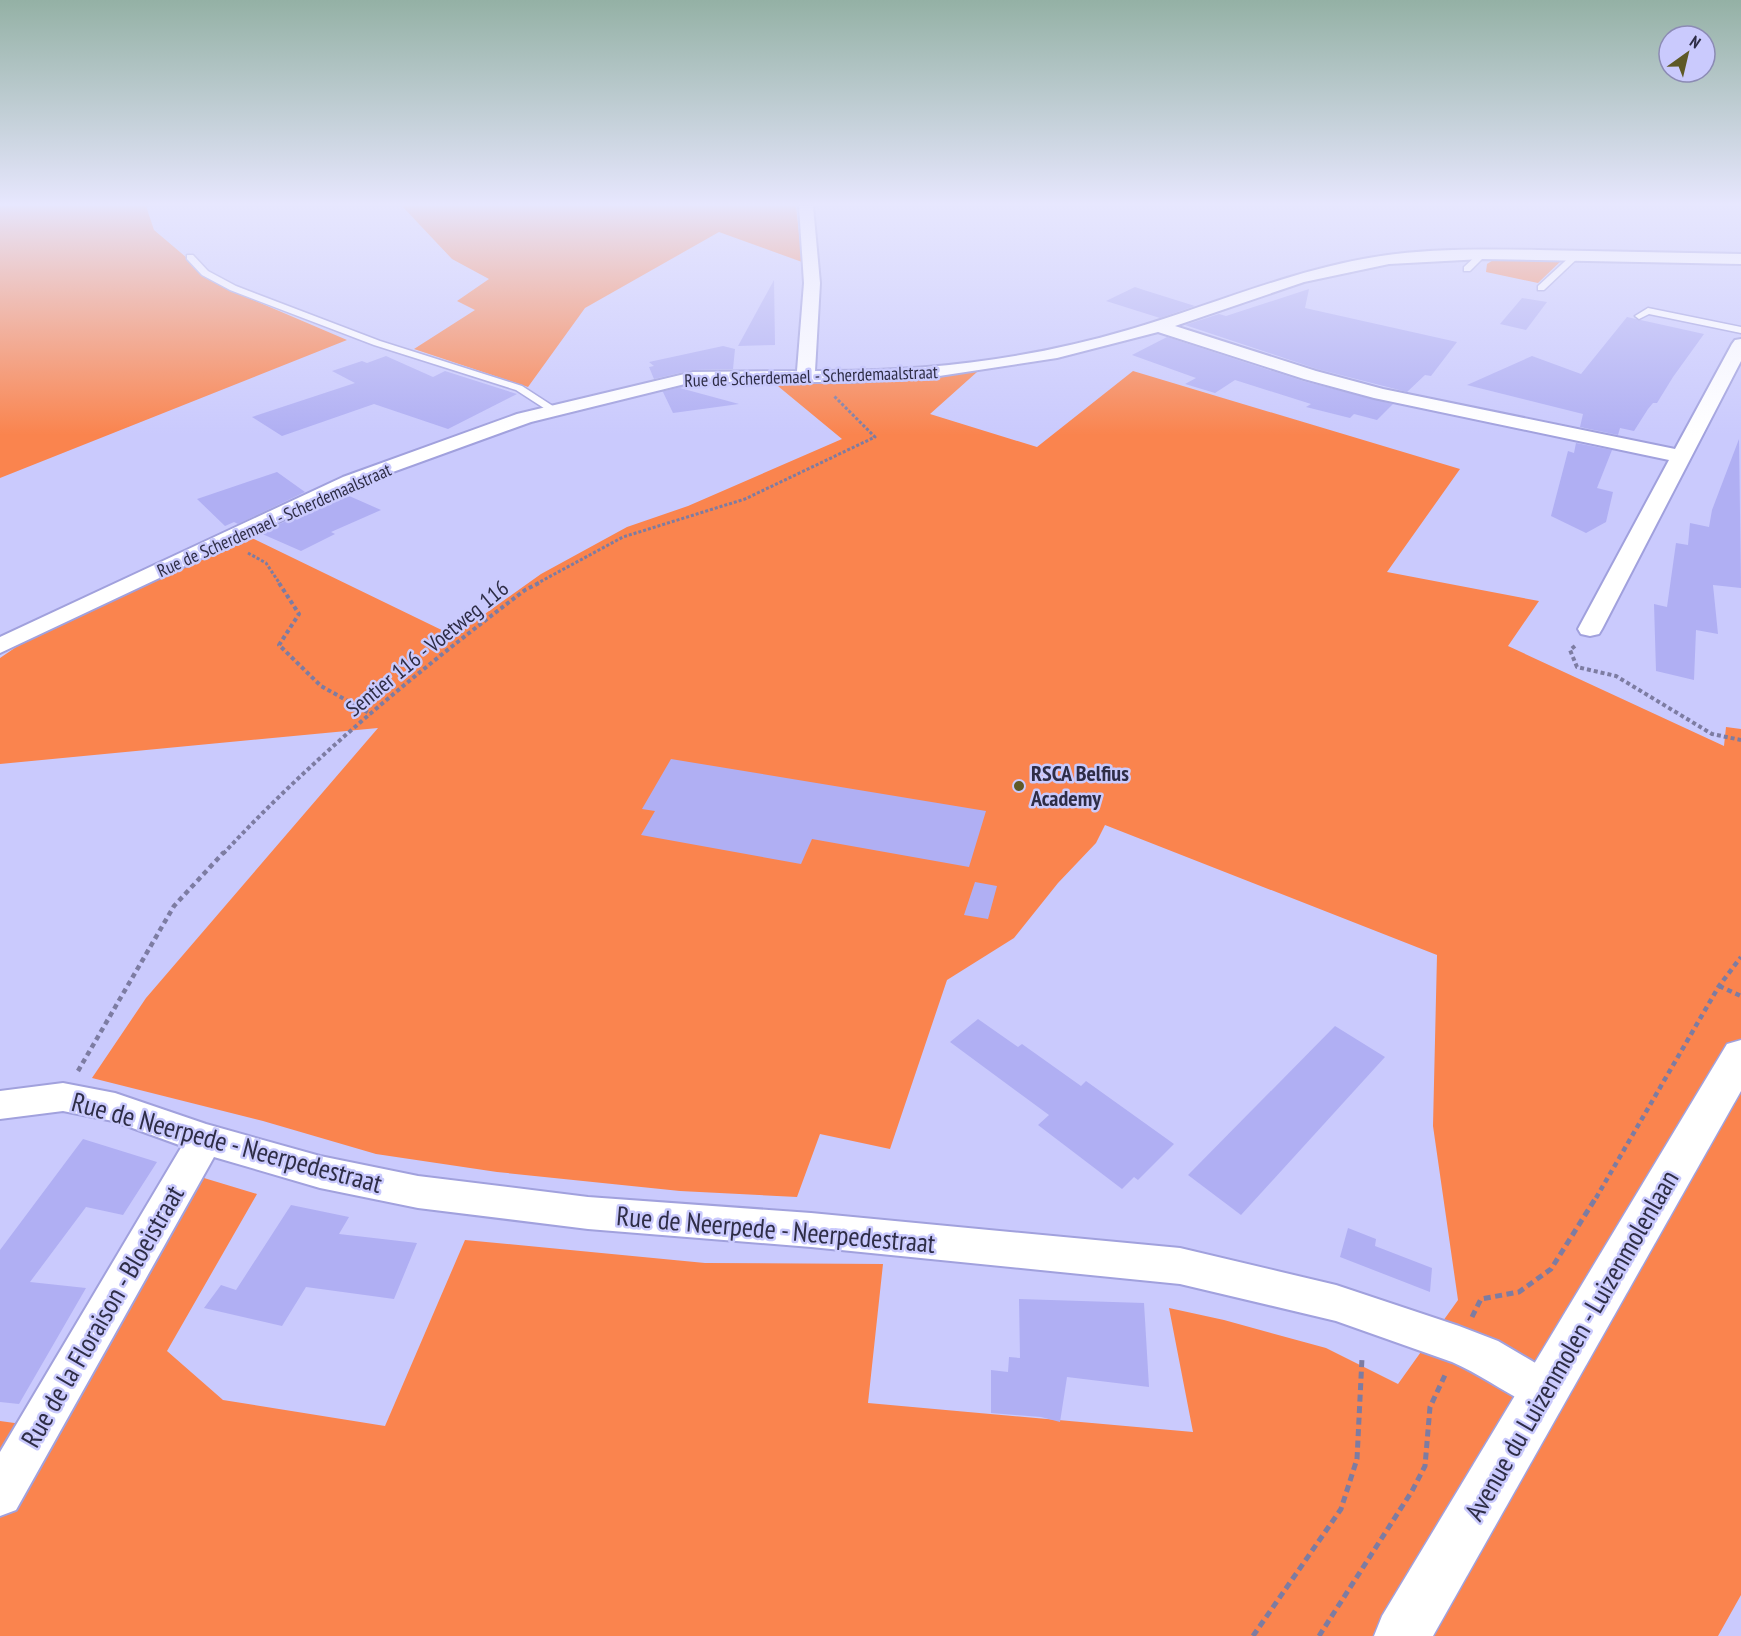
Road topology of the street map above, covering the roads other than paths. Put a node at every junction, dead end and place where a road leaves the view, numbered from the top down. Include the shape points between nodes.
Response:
1 (222, 282) edge
2 (812, 282) edge
3 (1284, 282) edge
4 (1546, 282) edge
5 (1540, 288) dead end
6 (1639, 316) dead end
7 (1158, 326) junction
8 (1741, 330) edge
9 (1741, 344) edge
10 (812, 376) junction
11 (554, 410) junction
12 (1683, 457) junction
13 (1590, 629) road end
14 (0, 646) edge
15 (1739, 1062) edge
16 (0, 1105) edge
17 (205, 1138) junction
18 (1544, 1390) junction
19 (0, 1494) edge
20 (1402, 1636) edge

1 - 11 lane via 377,343 519,388
2 - 10 street
3 - 7 street, Rue de Scherdemael - Scherdemaalstraat
4 - 5 lane
6 - 8 lane via 1648,312 1665,314
7 - 10 street, Rue de Scherdemael - Scherdemaalstraat via 995,365 924,373
7 - 12 street via 1351,386
9 - 12 street
10 - 11 street, Rue de Scherdemael - Scherdemaalstraat via 693,377
11 - 14 street, Rue de Scherdemael - Scherdemaalstraat via 350,481
12 - 13 street
15 - 18 street, Avenue du Luizenmolen - Luizenmolenlaan
16 - 17 street, Rue de Neerpede - Neerpedestraat via 63,1097 115,1107
17 - 18 street, Rue de Neerpede - Neerpedestraat via 320,1172 429,1193 588,1213 1180,1266 1336,1303 1483,1355
17 - 19 street, Rue de la Floraison - Bloeistraat
18 - 20 street, Avenue du Luizenmolen - Luizenmolenlaan

